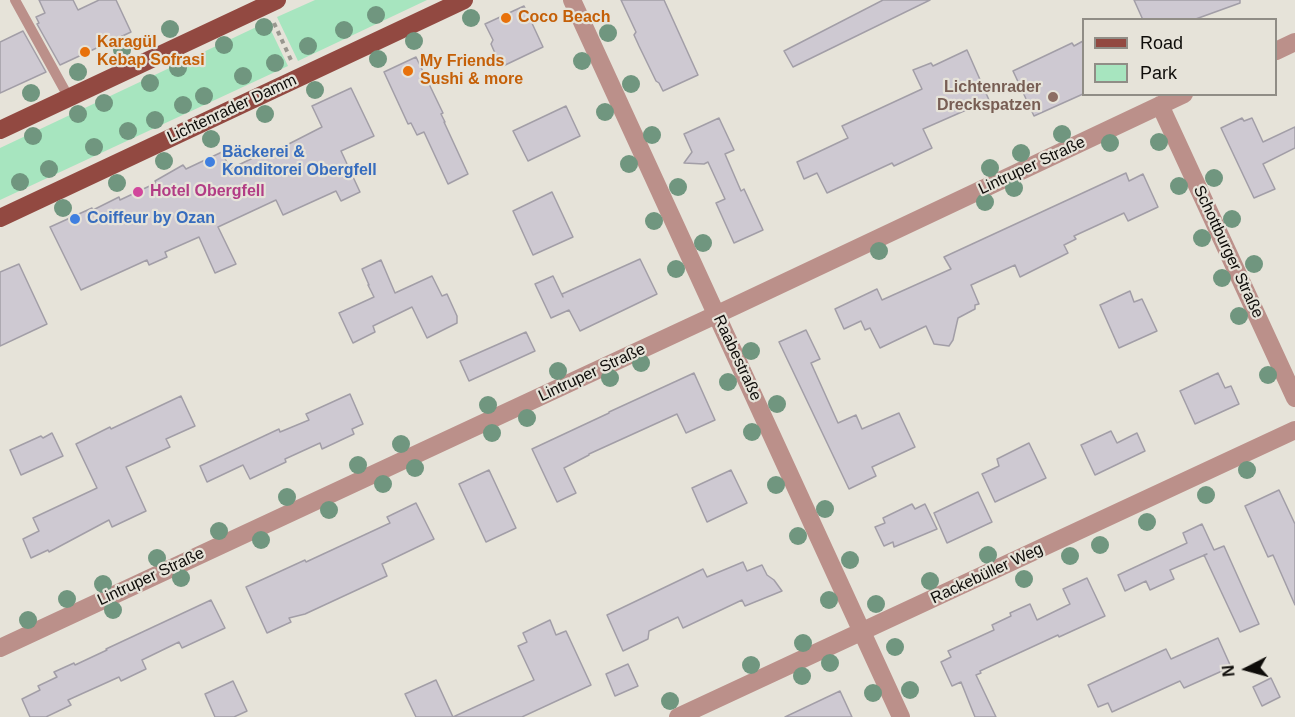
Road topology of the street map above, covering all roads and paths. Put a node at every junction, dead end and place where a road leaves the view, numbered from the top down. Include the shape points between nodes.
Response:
1 (15, 0) edge
2 (276, 0) edge
3 (464, 0) edge
4 (572, 0) edge
5 (272, 20) dead end
6 (1295, 42) edge
7 (1277, 50) edge
8 (292, 63) dead end
9 (1180, 96) edge
10 (69, 98) junction
11 (1160, 105) junction
12 (0, 130) edge
13 (0, 218) edge
14 (716, 315) junction
15 (1295, 398) edge
16 (1295, 430) edge
17 (862, 632) junction
18 (0, 648) edge
19 (678, 717) edge
20 (901, 717) edge

1 - 10 lane
2 - 10 main road
3 - 13 main road, Lichtenrader Damm
4 - 14 street, Raabestraße
5 - 8 path
6 - 7 street
9 - 11 street, Lintruper Straße
10 - 12 main road
11 - 14 street, Lintruper Straße
11 - 15 street, Schottburger Straße
14 - 17 street, Raabestraße
14 - 18 street, Lintruper Straße
16 - 17 street, Rackebüller Weg
17 - 19 street, Rackebüller Weg
17 - 20 street, Raabestraße

